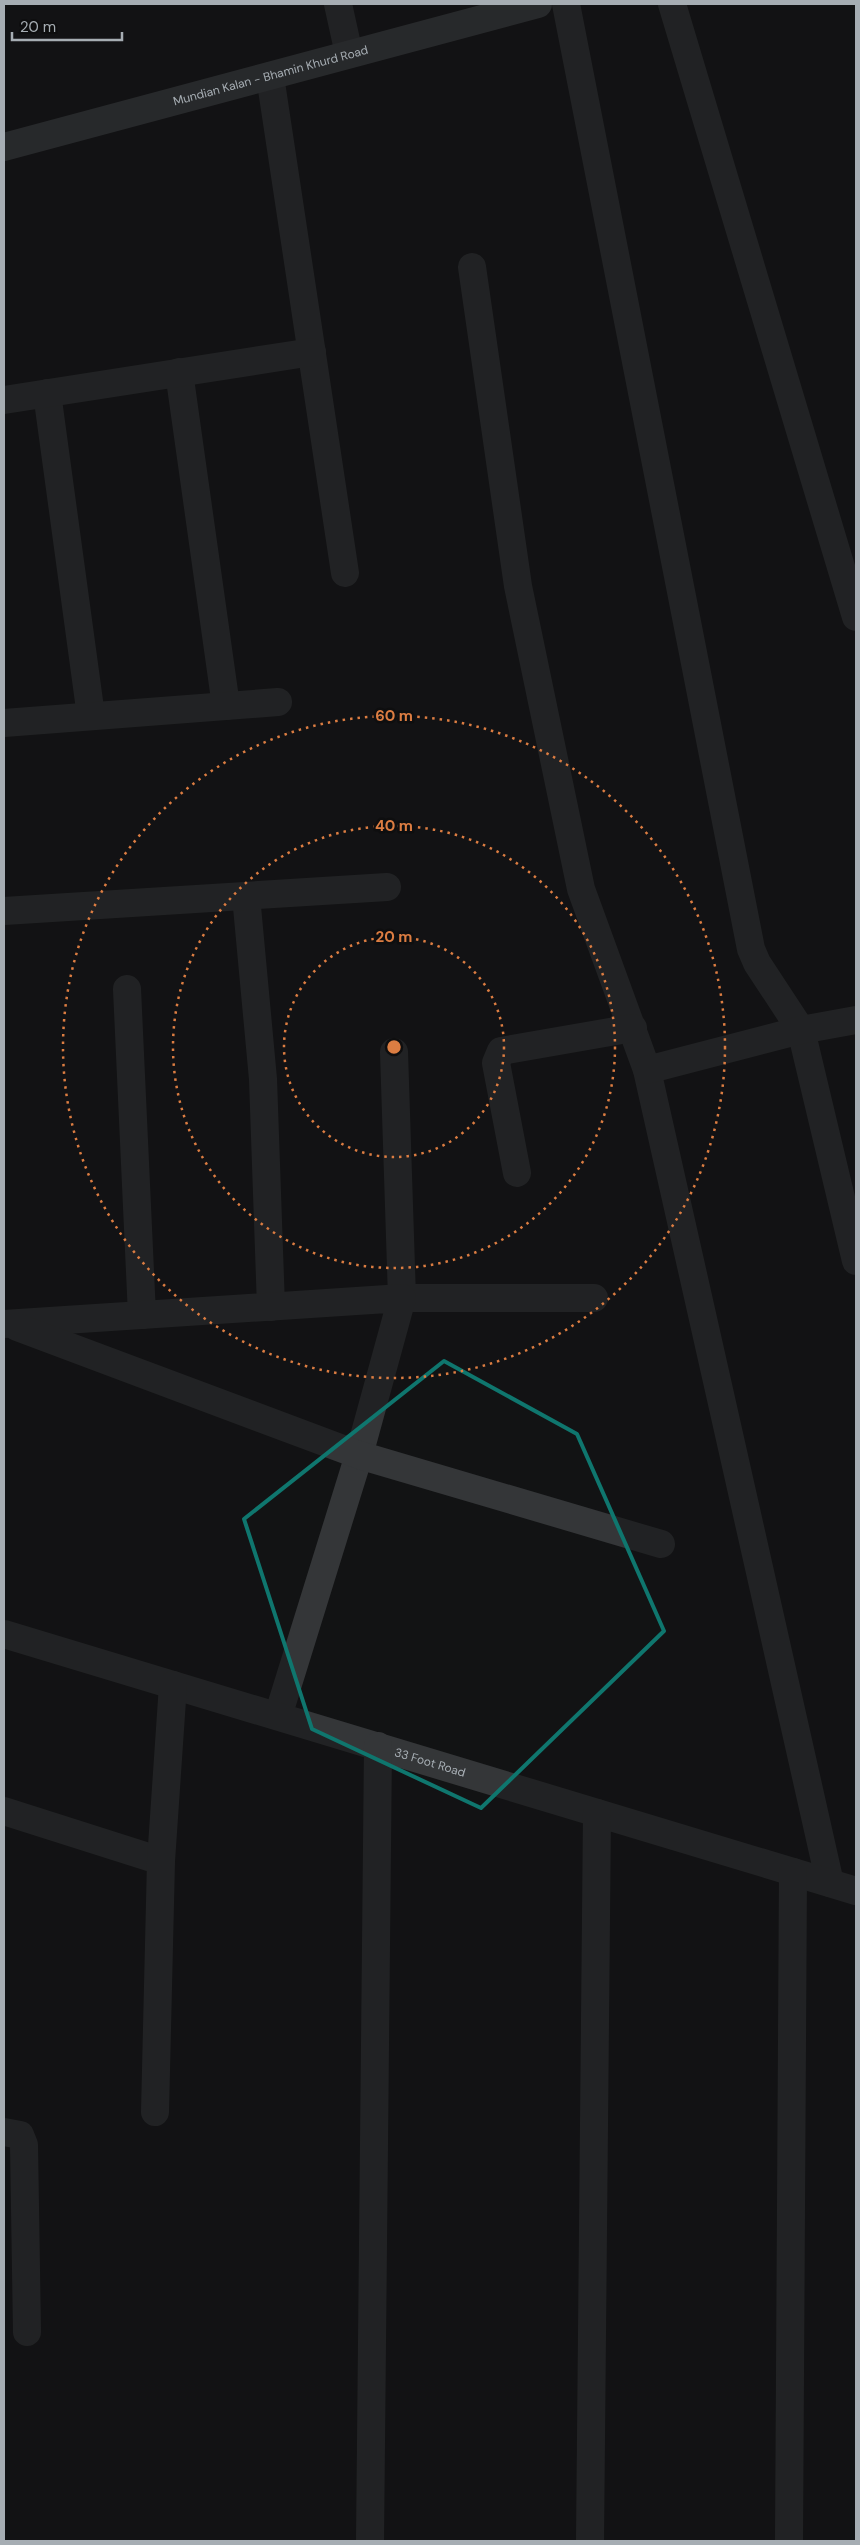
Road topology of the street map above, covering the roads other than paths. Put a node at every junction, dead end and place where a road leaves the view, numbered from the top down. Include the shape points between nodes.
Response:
1 (338, 4) edge
2 (538, 4) edge
3 (566, 4) edge
4 (672, 4) edge
5 (349, 54) junction
6 (270, 76) junction
7 (4, 147) edge
8 (472, 267) dead end
9 (312, 352) junction
10 (179, 372) junction
11 (47, 393) junction
12 (4, 400) edge
13 (345, 572) dead end
14 (856, 617) edge
15 (278, 702) dead end
16 (226, 706) junction
17 (91, 716) junction
18 (4, 722) edge
19 (387, 887) dead end
20 (246, 896) junction
21 (4, 911) edge
22 (127, 989) dead end
23 (856, 1020) edge
24 (633, 1028) junction
25 (800, 1030) junction
26 (394, 1052) dead end
27 (647, 1070) junction
28 (517, 1173) dead end
29 (856, 1260) edge
30 (402, 1298) junction
31 (594, 1298) dead end
32 (270, 1307) junction
33 (142, 1316) junction
34 (6, 1324) edge
35 (359, 1455) junction
36 (661, 1544) dead end
37 (4, 1634) edge
38 (172, 1684) junction
39 (278, 1716) junction
40 (378, 1746) junction
41 (4, 1811) edge
42 (596, 1813) junction
43 (161, 1861) junction
44 (793, 1872) junction
45 (830, 1883) junction
46 (856, 1892) edge
47 (155, 2112) dead end
48 (4, 2132) edge
49 (27, 2332) dead end
50 (370, 2541) edge
51 (590, 2541) edge
52 (789, 2541) edge

1 - 5 street
2 - 5 street, Mundian Kalan - Bhamin Khurd Road
3 - 25 street via 751,949
4 - 14 street
5 - 6 street, Mundian Kalan - Bhamin Khurd Road
6 - 7 street, Mundian Kalan - Bhamin Khurd Road
6 - 9 street
8 - 24 street via 518,586 581,890
9 - 10 street
9 - 13 street
10 - 11 street
10 - 16 street
11 - 12 street
11 - 17 street
15 - 16 street
16 - 17 street
17 - 18 street
19 - 20 street
20 - 21 street
20 - 32 street via 264,1104
22 - 33 street
23 - 25 street
24 - 27 street
24 - 28 street via 501,1051 496,1063
25 - 27 street
25 - 29 street
26 - 30 street
27 - 45 street
30 - 31 street
30 - 32 street
30 - 35 street
32 - 33 street
33 - 34 street
34 - 35 street
35 - 36 street
35 - 39 street
37 - 38 street, 33 Foot Road
38 - 39 street, 33 Foot Road
38 - 43 street
39 - 40 street, 33 Foot Road
40 - 42 street, 33 Foot Road
40 - 50 street
41 - 43 street
42 - 44 street, 33 Foot Road
42 - 51 street
43 - 47 street
44 - 45 street, 33 Foot Road
44 - 52 street
45 - 46 street, 33 Foot Road
48 - 49 street via 20,2135 24,2145

